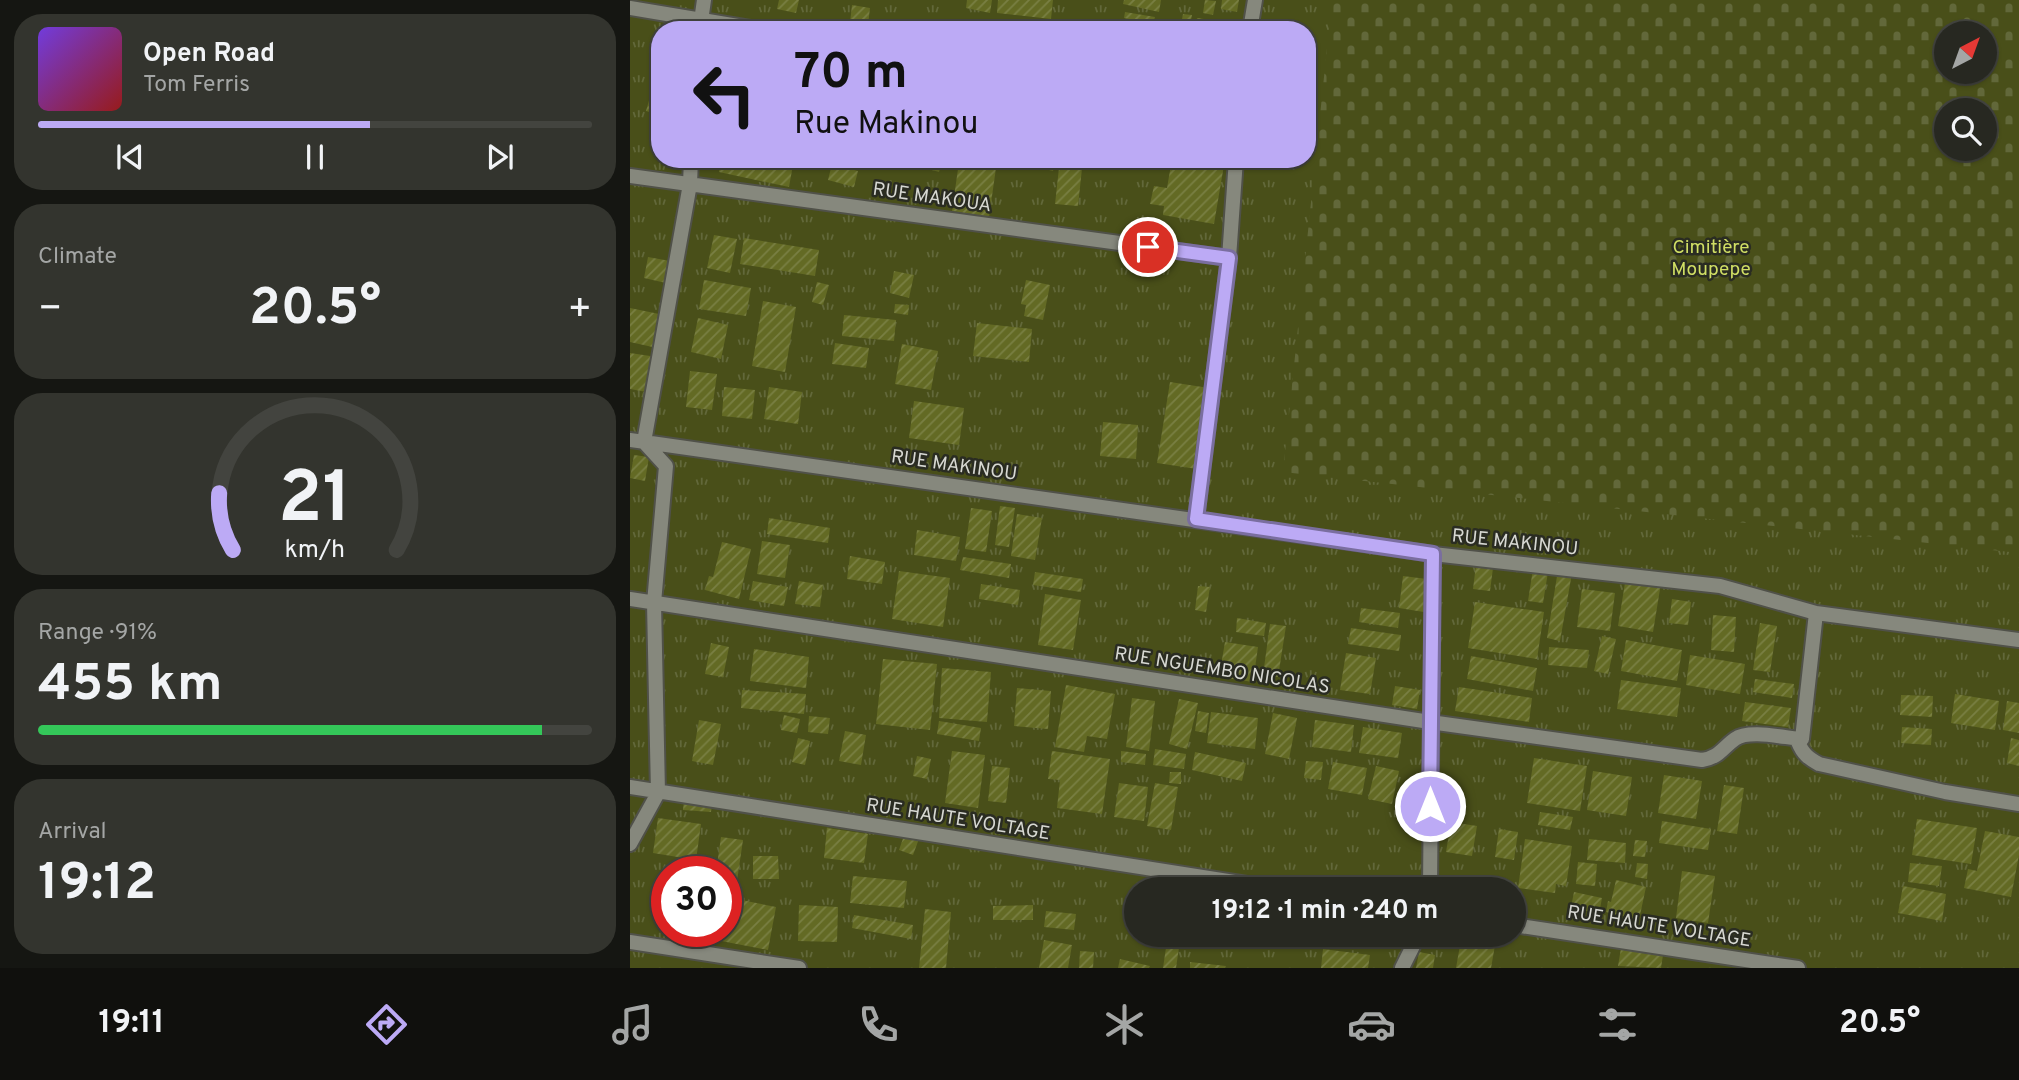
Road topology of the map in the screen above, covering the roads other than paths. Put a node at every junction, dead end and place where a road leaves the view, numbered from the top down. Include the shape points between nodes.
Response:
1 (704, 0) edge
2 (1255, 0) edge
3 (630, 8) edge
4 (684, 21) edge
5 (701, 21) edge
6 (1252, 21) edge
7 (691, 168) edge
8 (1235, 168) edge
9 (630, 176) edge
10 (690, 184) junction
11 (1229, 258) junction
12 (637, 441) edge
13 (1196, 519) junction
14 (1433, 554) junction
15 (630, 599) edge
16 (654, 603) junction
17 (1816, 612) junction
18 (2019, 640) edge
19 (1430, 722) junction
20 (1802, 739) junction
21 (630, 787) edge
22 (658, 793) junction
23 (2019, 804) edge
24 (630, 844) edge
25 (1202, 877) edge
26 (1430, 877) edge
27 (1526, 927) edge
28 (630, 942) edge
29 (1412, 947) edge
30 (799, 968) edge
31 (1402, 968) edge
32 (1798, 968) edge

1 - 5 street
2 - 6 street
3 - 4 street
7 - 10 street
8 - 11 street
9 - 10 street, RUE MAKOUA
10 - 11 street, RUE MAKOUA
10 - 12 street
11 - 13 street
12 - 13 street, RUE MAKINOU
12 - 16 street via 666,466
13 - 14 street, RUE MAKINOU
14 - 17 street, RUE MAKINOU via 1720,586
14 - 19 street
15 - 16 street, RUE NGUEMBO NICOLAS
16 - 19 street, RUE NGUEMBO NICOLAS
16 - 22 street
17 - 18 street, RUE MAKINOU
17 - 20 street
19 - 20 street, RUE NGUEMBO NICOLAS via 1702,760 1714,758 1737,737
19 - 26 street
20 - 23 street via 1798,742 1802,752 1819,764
21 - 22 street, RUE HAUTE VOLTAGE
22 - 24 street
22 - 25 street, RUE HAUTE VOLTAGE
27 - 32 street, RUE HAUTE VOLTAGE
28 - 30 street
29 - 31 street

